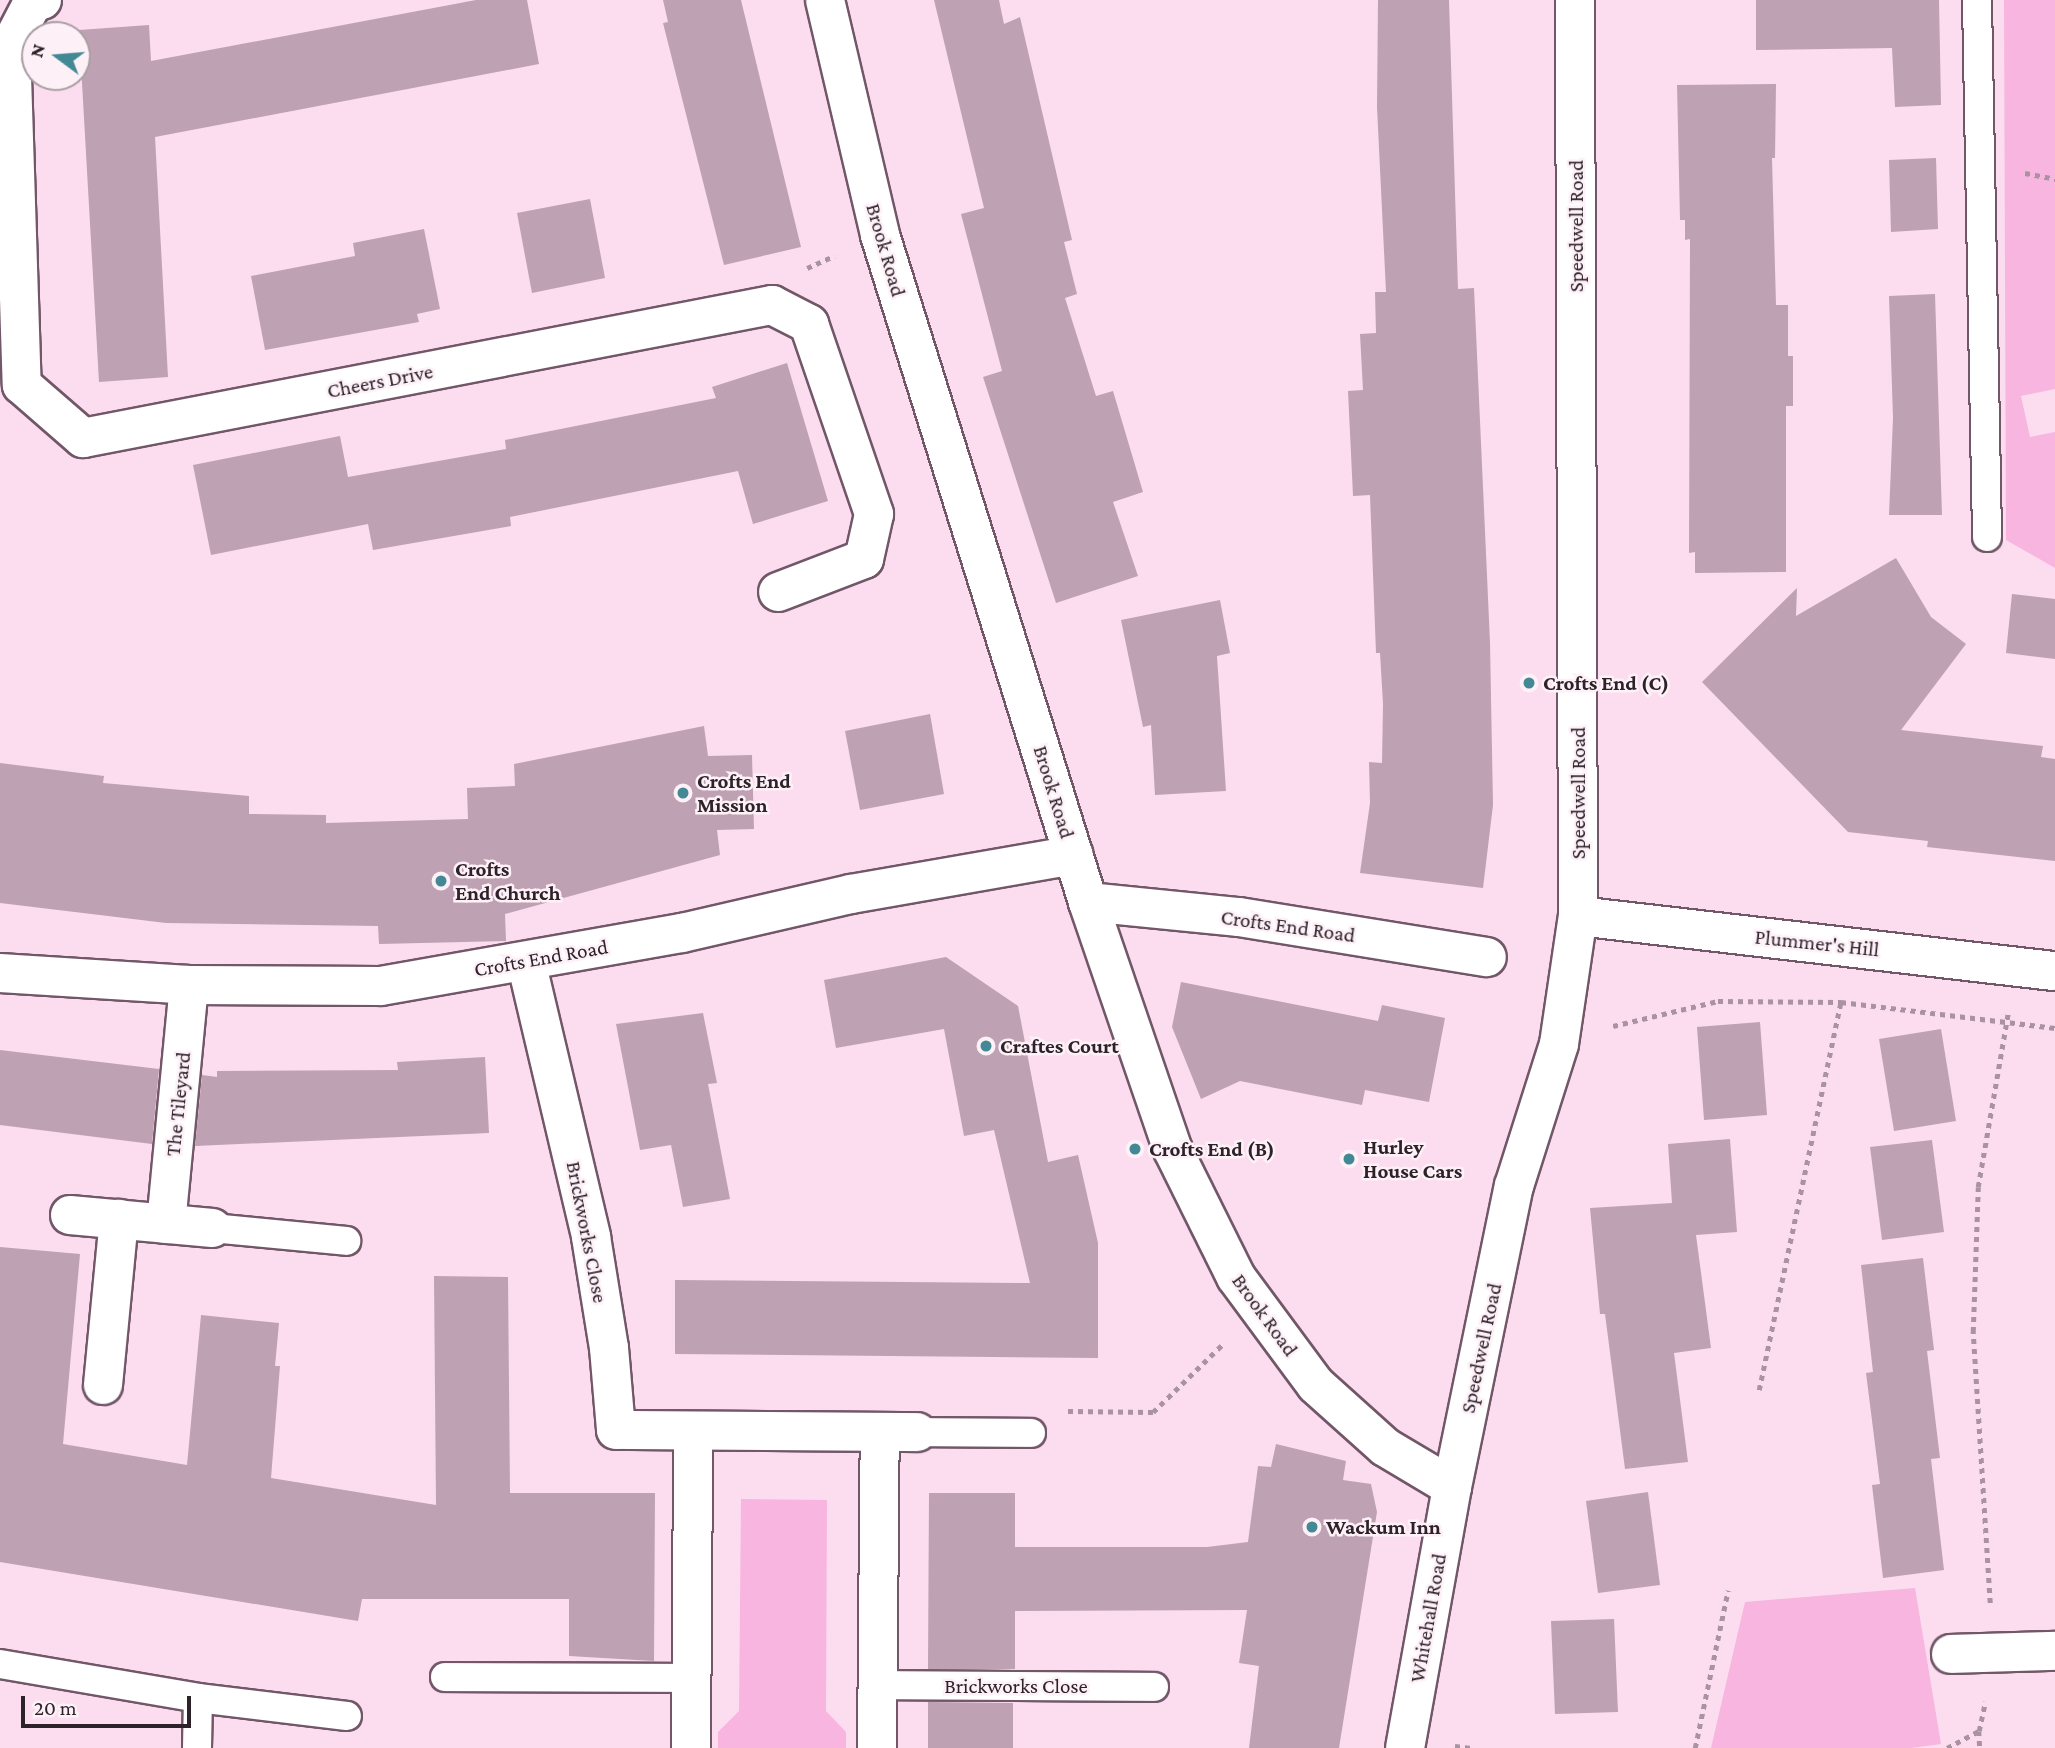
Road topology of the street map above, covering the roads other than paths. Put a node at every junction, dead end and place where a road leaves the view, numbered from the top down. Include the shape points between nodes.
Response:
1 (42, 0) edge
2 (825, 0) edge
3 (1575, 0) edge
4 (1977, 0) edge
5 (1987, 537) dead end
6 (778, 592) dead end
7 (1074, 855) junction
8 (1088, 902) junction
9 (1578, 916) junction
10 (1487, 957) dead end
11 (526, 961) junction
12 (2055, 971) edge
13 (0, 973) edge
14 (189, 985) junction
15 (70, 1215) dead end
16 (119, 1219) junction
17 (166, 1224) junction
18 (212, 1228) joint
19 (346, 1241) dead end
20 (103, 1385) dead end
21 (693, 1431) junction
22 (899, 1432) junction
23 (1031, 1433) road end
24 (1452, 1488) junction
25 (2055, 1651) edge
26 (1951, 1654) dead end
27 (0, 1664) edge
28 (445, 1677) dead end
29 (691, 1678) junction
30 (878, 1685) junction
31 (1154, 1687) dead end
32 (198, 1698) junction
33 (347, 1716) dead end
34 (197, 1748) edge
35 (691, 1748) edge
36 (877, 1748) edge
37 (1405, 1748) edge

1 - 6 street, Cheers Drive via 33,2 11,44 22,385 83,438 772,305 809,324 874,514 864,559
2 - 7 street, Brook Road via 880,235
3 - 9 street, Speedwell Road
4 - 5 lane
7 - 8 street, Brook Road
7 - 11 street, Crofts End Road via 851,894 682,933
8 - 10 street, Crofts End Road via 1239,917
8 - 24 street, Brook Road via 1173,1150 1210,1230 1258,1309 1316,1385 1385,1447
9 - 12 street, Plummer's Hill
9 - 24 street, Speedwell Road via 1559,1044 1514,1185
11 - 14 street, Crofts End Road via 381,986
11 - 21 street, Brickworks Close via 591,1237 609,1348 616,1430
13 - 14 street, Crofts End Road
14 - 17 street, The Tileyard
15 - 16 street
16 - 17 street
16 - 20 street
17 - 18 street
18 - 19 lane
21 - 22 street, Brickworks Close
21 - 29 street
22 - 23 lane, Brickworks Close
22 - 30 street
24 - 37 street, Whitehall Road
25 - 26 street
27 - 32 lane
28 - 29 lane
29 - 35 street
30 - 31 lane, Brickworks Close
30 - 36 street
32 - 33 lane
32 - 34 lane

